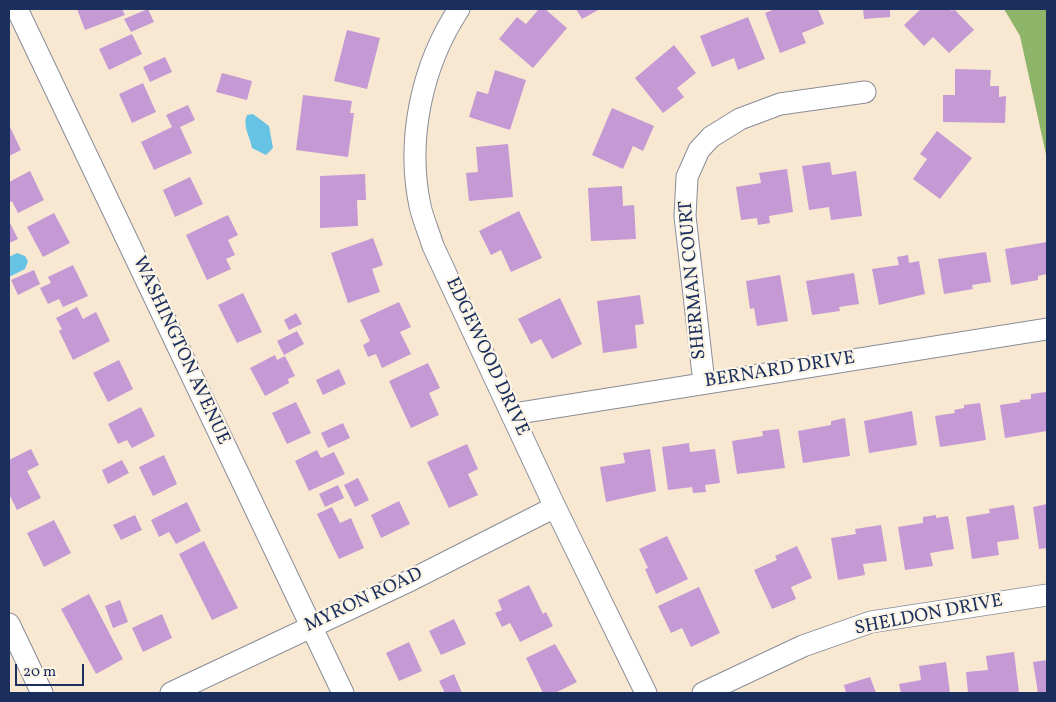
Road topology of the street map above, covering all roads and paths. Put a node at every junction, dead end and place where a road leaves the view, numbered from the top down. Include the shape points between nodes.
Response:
1 (17, 9) edge
2 (459, 9) edge
3 (865, 92) dead end
4 (1047, 329) edge
5 (704, 383) junction
6 (513, 414) junction
7 (555, 507) junction
8 (1047, 594) edge
9 (9, 624) edge
10 (311, 626) junction
11 (42, 693) edge
12 (171, 693) edge
13 (343, 693) edge
14 (646, 693) edge
15 (703, 693) edge

1 - 10 street, WASHINGTON AVENUE
2 - 6 street, EDGEWOOD DRIVE via 443,33 418,105 415,156 420,206 433,246
3 - 5 street, SHERMAN COURT via 780,104 740,119 711,137 699,150 687,177 685,216
4 - 5 street, BERNARD DRIVE
5 - 6 street, BERNARD DRIVE
6 - 7 street, EDGEWOOD DRIVE
7 - 10 street, MYRON ROAD
7 - 14 street, EDGEWOOD DRIVE
8 - 15 street, SHELDON DRIVE via 871,622 802,646
9 - 11 street
10 - 12 street, MYRON ROAD
10 - 13 street, WASHINGTON AVENUE

